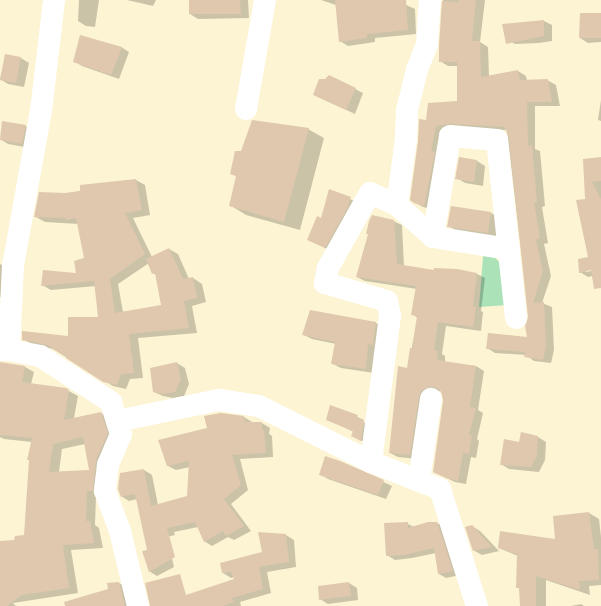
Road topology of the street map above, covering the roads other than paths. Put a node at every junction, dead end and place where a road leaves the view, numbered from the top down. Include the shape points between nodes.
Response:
1 (54, 0) edge
2 (265, 0) edge
3 (430, 0) edge
4 (246, 109) dead end
5 (397, 205) junction
6 (433, 237) junction
7 (509, 249) junction
8 (516, 318) dead end
9 (4, 350) edge
10 (431, 399) dead end
11 (117, 421) junction
12 (371, 462) junction
13 (419, 480) junction
14 (138, 606) edge
15 (477, 606) edge

1 - 9 street via 41,111 13,266
2 - 4 street
3 - 5 street via 427,44 417,70 407,110 406,139
5 - 6 street
5 - 12 street via 370,193 328,268 325,283 388,301 390,315
6 - 7 street
6 - 7 street via 450,136 497,140
7 - 8 street
9 - 11 street via 40,356 111,402
10 - 13 street
11 - 12 street via 219,400 259,406
11 - 14 street via 121,434 108,465 104,491 120,531
12 - 13 street
13 - 15 street via 440,489

